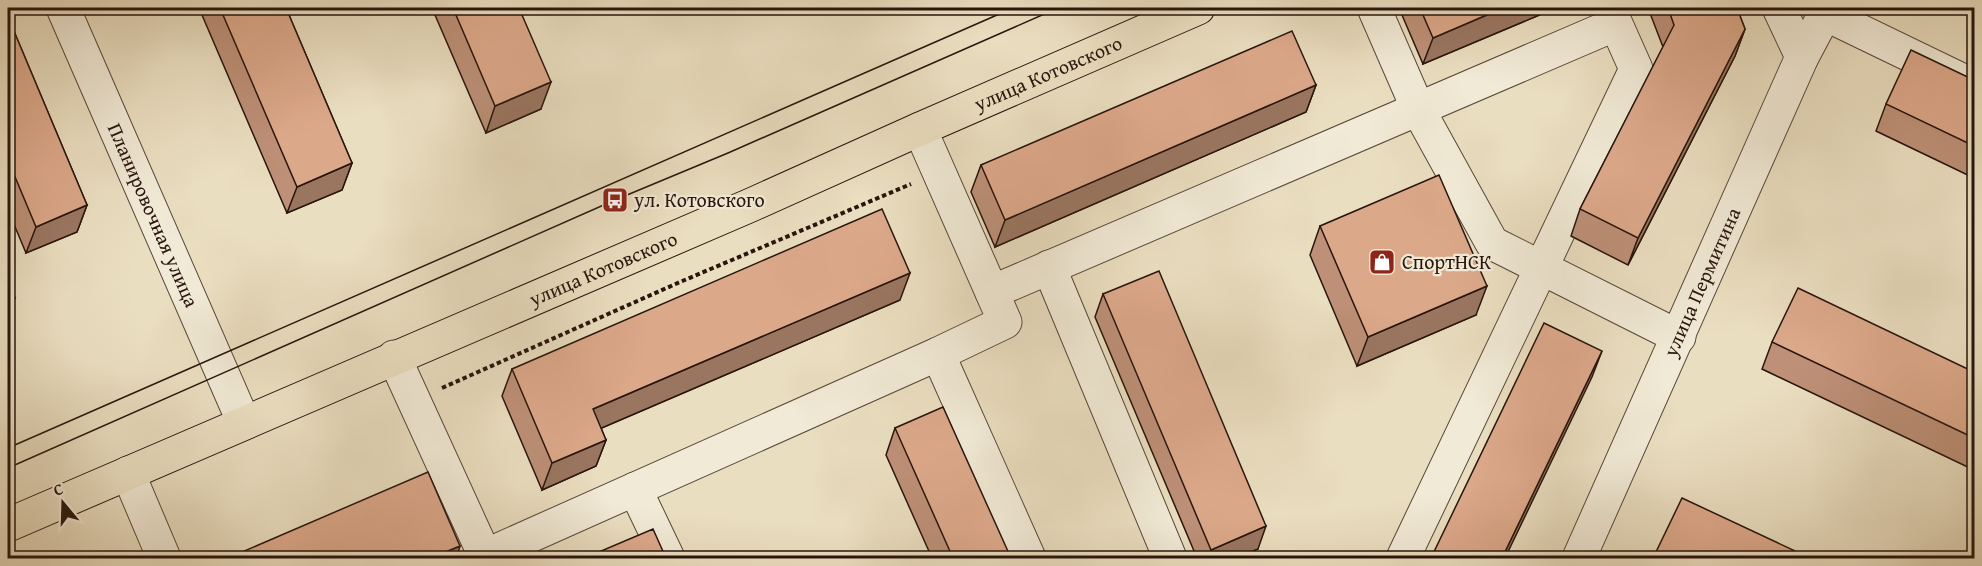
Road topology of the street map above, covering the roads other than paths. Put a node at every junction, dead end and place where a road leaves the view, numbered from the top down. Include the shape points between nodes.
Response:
1 (63, 8) edge
2 (1198, 8) edge
3 (1374, 8) edge
4 (1779, 8) edge
5 (1827, 11) edge
6 (1802, 57) junction
7 (1974, 86) edge
8 (1418, 109) junction
9 (920, 129) junction
10 (1049, 267) junction
11 (1542, 267) junction
12 (992, 292) junction
13 (1679, 337) junction
14 (938, 354) junction
15 (394, 357) junction
16 (244, 423) junction
17 (128, 473) junction
18 (635, 489) junction
19 (8, 525) edge
20 (482, 557) edge
21 (164, 558) edge
22 (668, 558) edge
23 (1029, 558) edge
24 (1170, 558) edge
25 (1403, 558) edge
26 (1579, 558) edge

1 - 16 street, Планировочная улица
2 - 9 main road, улица Котовского
3 - 8 street
4 - 6 street
5 - 6 street, улица Пермитина
5 - 7 street
6 - 13 street, улица Пермитина
8 - 10 street
8 - 11 street via 1492,243
8 - 11 street via 1616,24 1636,69
9 - 12 street
9 - 15 main road, улица Котовского
10 - 12 street
10 - 24 street
11 - 13 street
11 - 25 street
12 - 14 street via 1005,322
13 - 26 street, улица Пермитина
14 - 18 street
14 - 23 street
15 - 16 main road, улица Котовского
15 - 20 street
16 - 17 main road, улица Котовского
17 - 19 main road, улица Котовского
17 - 21 street
18 - 20 street
18 - 22 street

